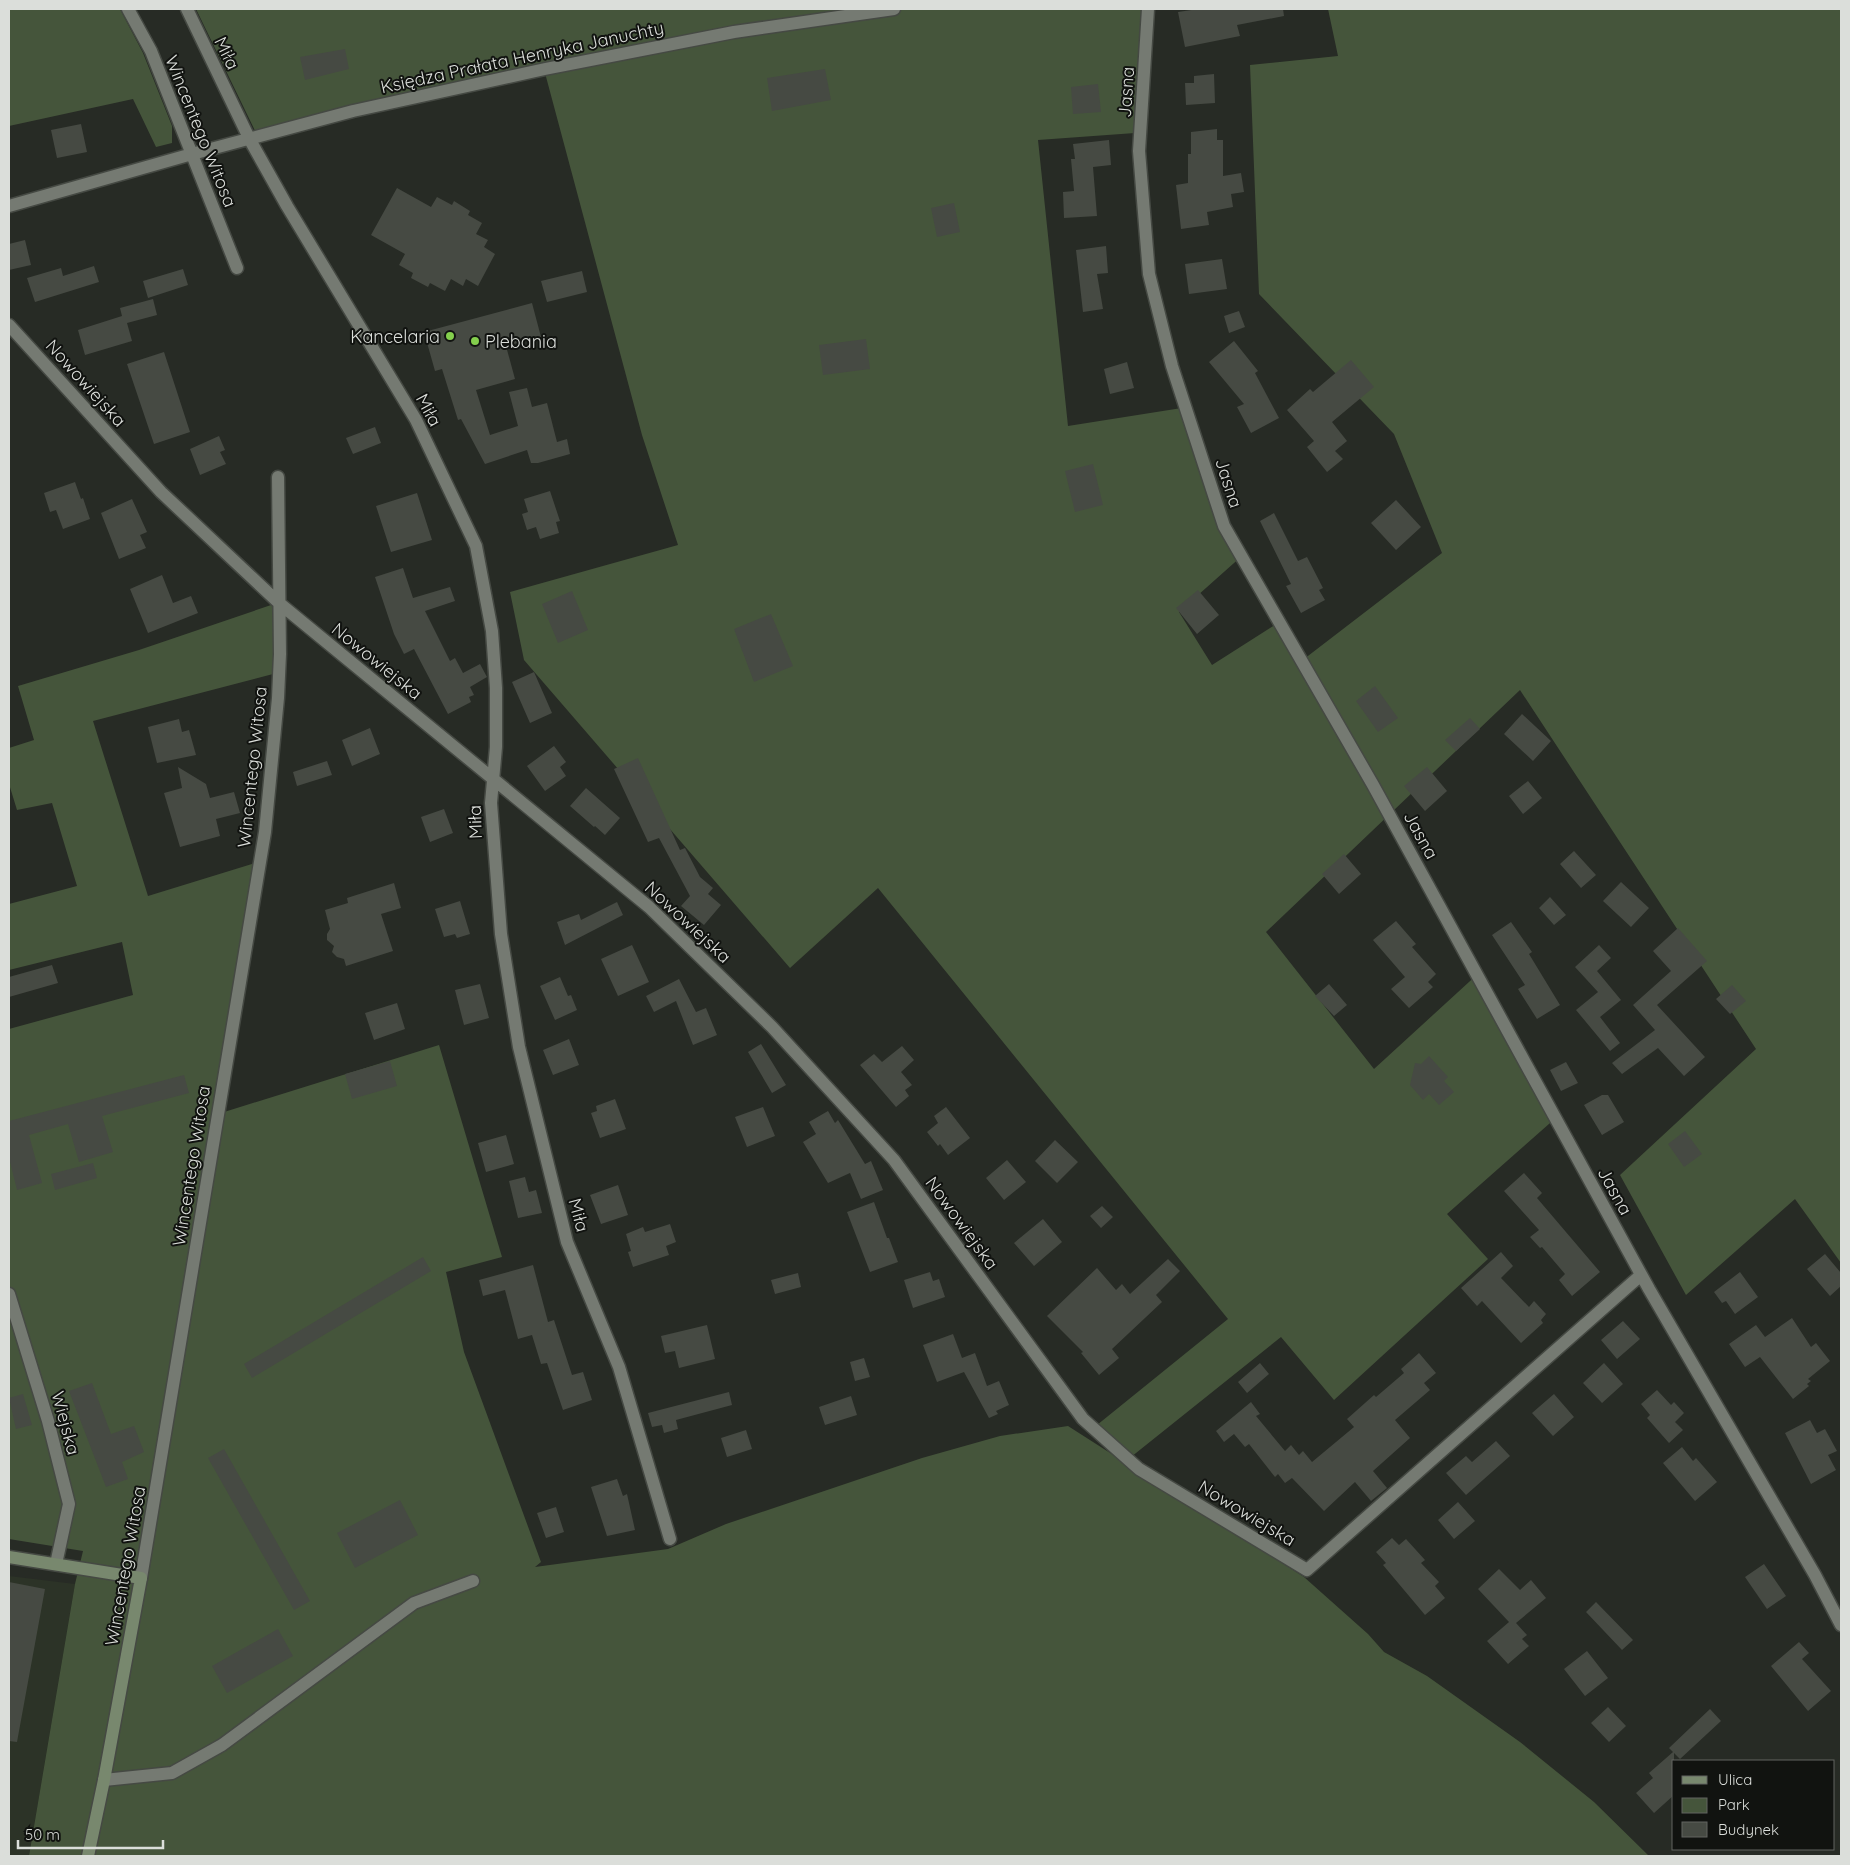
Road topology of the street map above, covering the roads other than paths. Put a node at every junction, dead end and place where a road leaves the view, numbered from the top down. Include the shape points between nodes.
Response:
1 (128, 9) edge
2 (187, 9) edge
3 (894, 9) edge
4 (1148, 9) edge
5 (250, 140) junction
6 (192, 154) junction
7 (9, 206) edge
8 (237, 268) dead end
9 (9, 324) edge
10 (278, 477) dead end
11 (279, 603) junction
12 (494, 780) junction
13 (1641, 1275) junction
14 (9, 1294) edge
15 (670, 1539) dead end
16 (9, 1557) edge
17 (56, 1564) junction
18 (141, 1578) junction
19 (473, 1581) dead end
20 (1841, 1625) edge
21 (104, 1780) junction
22 (88, 1856) edge

1 - 6 street, Wincentego Witosa via 150,51
2 - 5 street, Miła
3 - 5 street, Księdza Prałata Henryka Januchty via 734,32 545,69 353,111
4 - 13 street, Jasna via 1139,151 1149,274 1172,366 1224,526 1373,785
5 - 6 street
5 - 12 street, Miła via 416,420 476,546 492,631 496,707
6 - 7 street
6 - 8 street, Wincentego Witosa
9 - 11 street, Nowowiejska via 161,492
10 - 11 street, Wincentego Witosa
11 - 12 street, Nowowiejska
11 - 18 street, Wincentego Witosa via 278,698 265,832
12 - 13 street, Nowowiejska via 650,907 785,1041 894,1160 1083,1419 1139,1469 1306,1570
12 - 15 street, Miła via 491,803 501,934 519,1047 567,1242 619,1367
13 - 20 street, Jasna
14 - 17 street, Wiejska via 48,1421 69,1504
16 - 17 street
17 - 18 street
18 - 21 street, Wincentego Witosa
19 - 21 street via 414,1603 222,1745 172,1774
21 - 22 street, Wincentego Witosa

